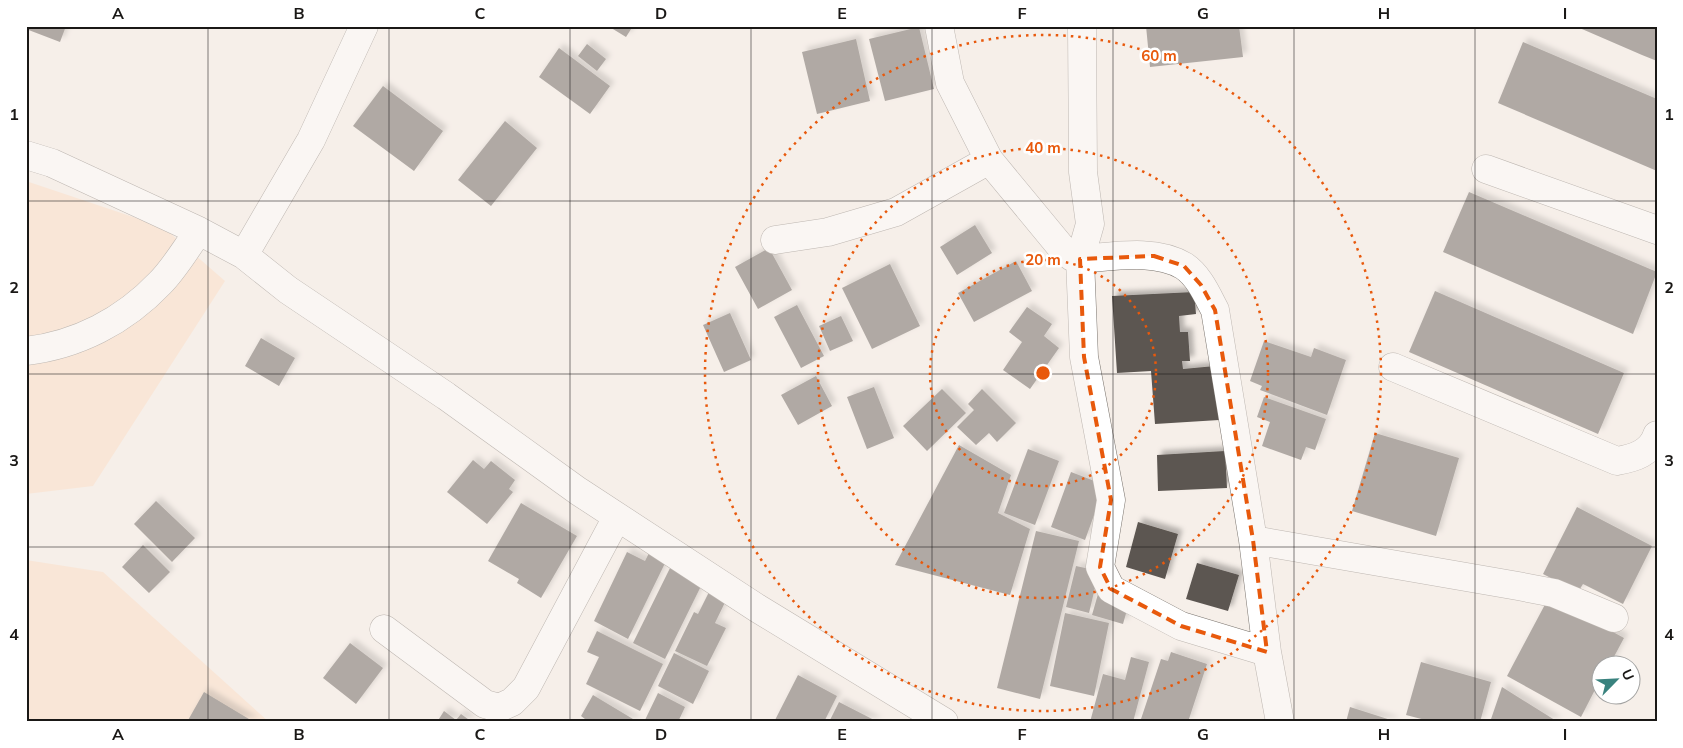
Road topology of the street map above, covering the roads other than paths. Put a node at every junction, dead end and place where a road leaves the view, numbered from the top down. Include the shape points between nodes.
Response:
1 (364, 26) edge
2 (939, 26) edge
3 (1082, 26) edge
4 (26, 155) edge
5 (988, 160) junction
6 (1486, 170) dead end
7 (1657, 230) edge
8 (199, 231) junction
9 (775, 240) dead end
10 (244, 255) junction
11 (1080, 260) junction
12 (26, 351) edge
13 (1393, 367) dead end
14 (1657, 435) edge
15 (617, 517) junction
16 (1253, 540) junction
17 (1614, 618) dead end
18 (384, 629) dead end
19 (1267, 652) junction
20 (944, 722) edge
21 (1280, 722) edge

1 - 10 street via 311,140
2 - 5 street via 950,83
3 - 11 street via 1083,172 1090,224
4 - 8 street via 52,163
5 - 9 street via 896,212 828,232
5 - 11 street via 1060,246
6 - 7 street
8 - 10 street
8 - 12 street via 161,283 138,304 99,330 55,348
10 - 15 street via 288,290
11 - 16 street via 1154,256 1184,266 1201,285 1215,310
11 - 19 street via 1084,357 1111,500 1100,567 1111,589 1181,626
13 - 14 street via 1618,462 1636,457 1654,444
15 - 18 street via 526,688 512,702 499,708 485,704
15 - 20 street via 757,608
16 - 17 street via 1554,593
16 - 19 street
19 - 21 street

